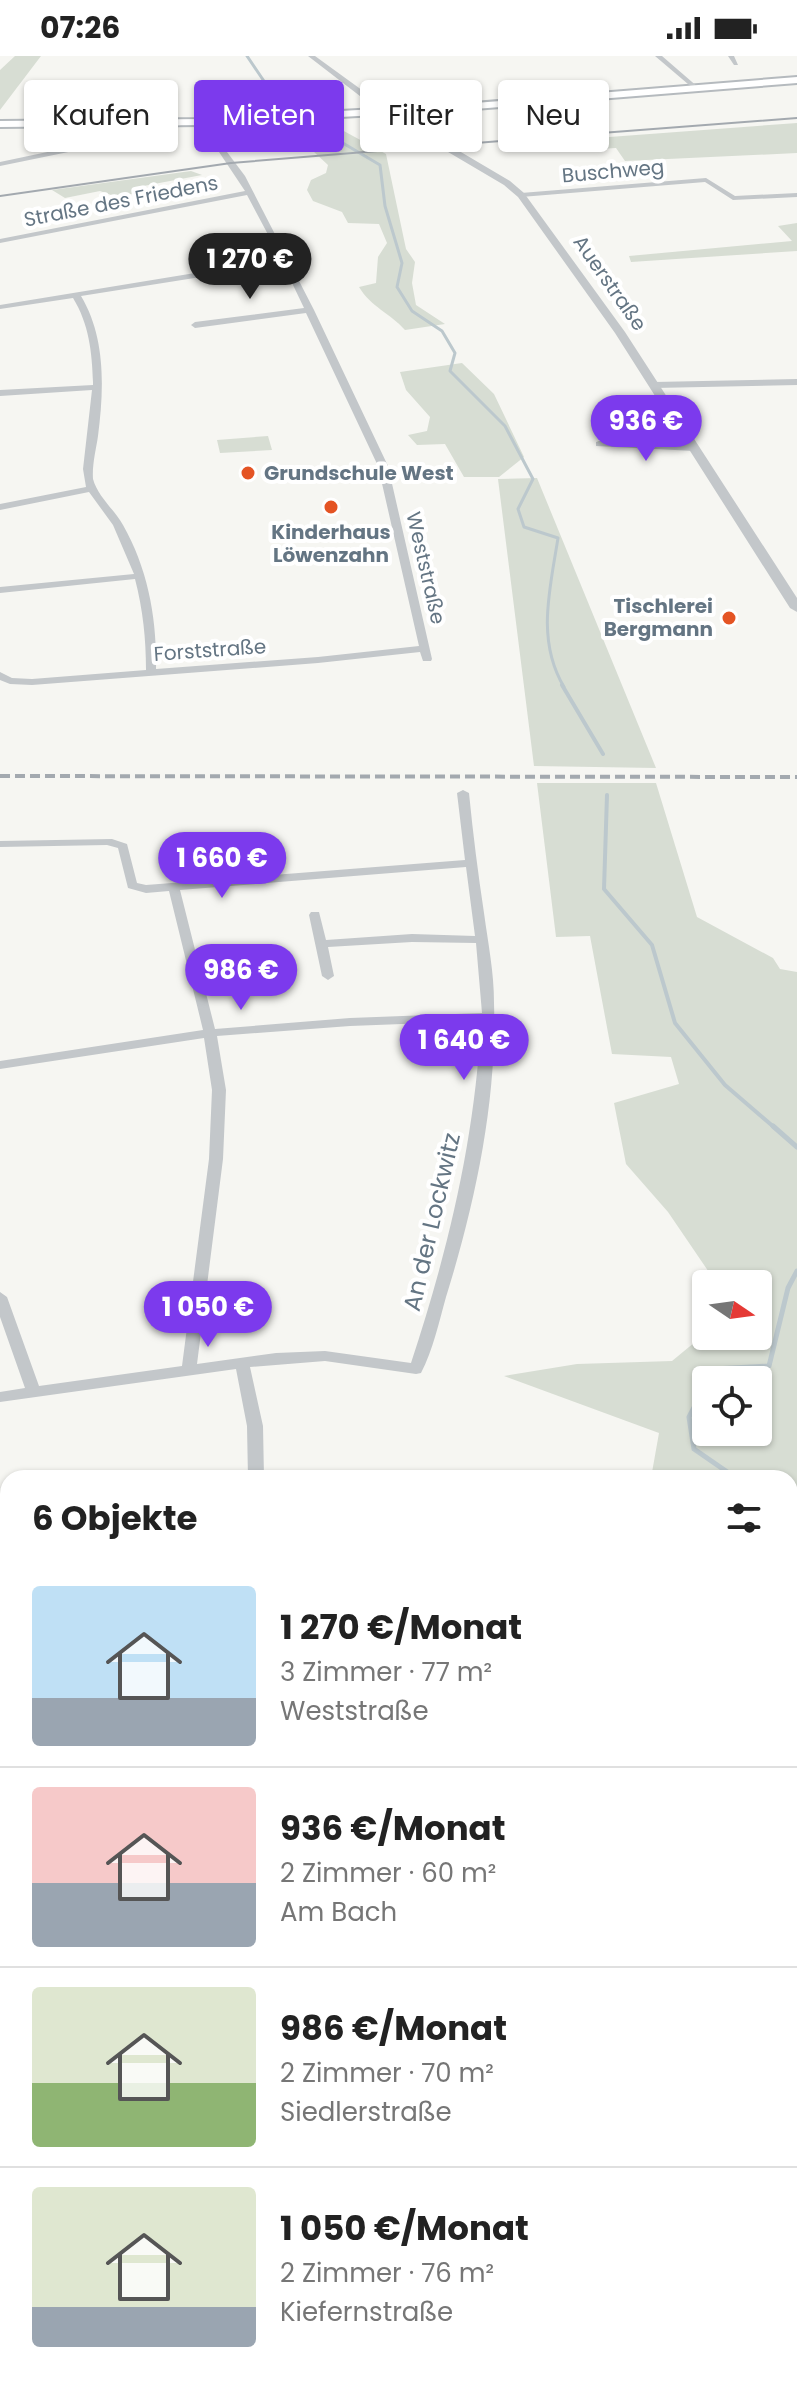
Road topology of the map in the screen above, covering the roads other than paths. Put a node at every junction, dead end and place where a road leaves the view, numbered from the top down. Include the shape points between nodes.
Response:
1 (311, 56) edge
2 (658, 56) edge
3 (731, 56) edge
4 (736, 64) dead end
5 (797, 80) edge
6 (697, 89) junction
7 (360, 92) edge
8 (482, 104) edge
9 (194, 122) edge
10 (178, 123) edge
11 (0, 124) edge
12 (24, 124) edge
13 (58, 152) edge
14 (223, 152) edge
15 (451, 152) edge
16 (0, 164) edge
17 (249, 192) junction
18 (521, 195) junction
19 (797, 195) edge
20 (0, 241) edge
21 (286, 261) junction
22 (75, 294) junction
23 (0, 307) edge
24 (310, 310) junction
25 (195, 325) dead end
26 (797, 382) edge
27 (654, 385) junction
28 (96, 387) junction
29 (0, 393) edge
30 (599, 444) dead end
31 (694, 448) junction
32 (92, 489) junction
33 (0, 507) edge
34 (140, 576) junction
35 (0, 590) edge
36 (797, 608) edge
37 (426, 654) joint
38 (151, 672) junction
39 (0, 675) edge
40 (463, 793) dead end
41 (0, 844) edge
42 (472, 863) junction
43 (174, 888) junction
44 (315, 915) dead end
45 (483, 940) junction
46 (323, 944) junction
47 (328, 976) dead end
48 (488, 1017) junction
49 (210, 1033) junction
50 (0, 1065) edge
51 (0, 1297) edge
52 (242, 1364) junction
53 (189, 1371) junction
54 (34, 1392) junction
55 (0, 1397) edge
56 (256, 1470) edge

1 - 7 street, Auerstraße
2 - 6 street
3 - 4 street
5 - 6 main road
6 - 8 main road
9 - 10 main road
11 - 12 main road
13 - 16 street
14 - 17 street, Weststraße
15 - 18 street, Auerstraße
17 - 20 street, Straße des Friedens
17 - 21 street, Weststraße
18 - 19 street, Buschweg via 706,180 733,198
18 - 27 street, Auerstraße
21 - 22 street
21 - 24 street, Weststraße
22 - 23 street
22 - 28 street via 91,323
24 - 25 street
24 - 37 street, Weststraße via 383,466
26 - 27 street
27 - 31 street, Auerstraße
28 - 29 street
28 - 32 street via 88,477
30 - 31 street
31 - 36 street, Auerstraße
32 - 33 street
32 - 34 street via 116,522
34 - 35 street
34 - 38 street via 150,622
37 - 38 street, Forststraße
38 - 39 street, Forststraße via 32,682
40 - 42 street, An der Lockwitz
41 - 43 street via 108,841 123,846 132,885
42 - 43 street
42 - 45 street, An der Lockwitz
43 - 49 street
44 - 46 street
45 - 46 street
45 - 48 street, An der Lockwitz
46 - 47 street
48 - 49 street
48 - 52 street, An der Lockwitz via 468,1186 416,1369 325,1356
49 - 50 street
49 - 53 street via 219,1090 216,1159
51 - 54 street
52 - 53 street
52 - 56 street via 255,1426
53 - 54 street
54 - 55 street

